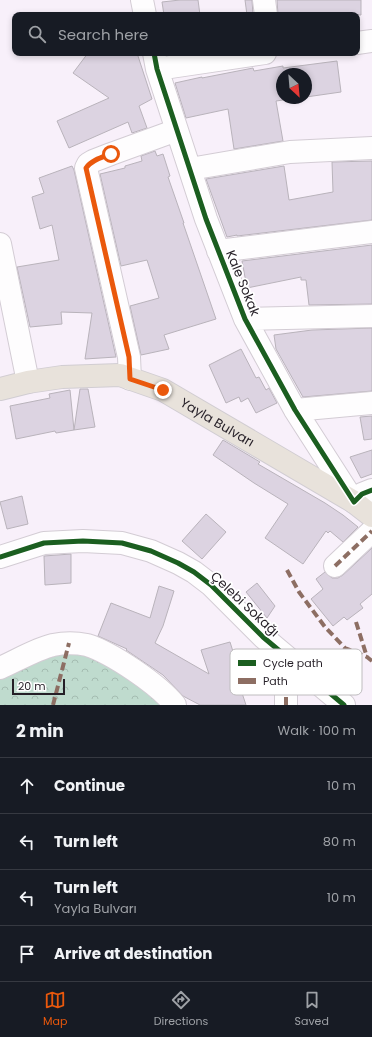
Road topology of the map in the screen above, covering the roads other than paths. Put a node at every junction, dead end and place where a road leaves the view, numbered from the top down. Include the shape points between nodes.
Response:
1 (142, 0) edge
2 (264, 0) edge
3 (144, 12) edge
4 (266, 12) edge
5 (372, 41) edge
6 (360, 43) edge
7 (224, 56) edge
8 (155, 61) edge
9 (177, 130) junction
10 (372, 148) edge
11 (190, 169) junction
12 (372, 232) edge
13 (0, 244) edge
14 (218, 251) junction
15 (5, 292) edge
16 (372, 316) edge
17 (245, 320) junction
18 (130, 379) junction
19 (28, 382) junction
20 (0, 389) edge
21 (372, 403) edge
22 (295, 410) junction
23 (372, 490) edge
24 (354, 502) junction
25 (372, 516) edge
26 (372, 532) edge
27 (0, 557) edge
28 (335, 566) dead end
29 (278, 649) edge
30 (0, 668) edge
31 (332, 695) edge
32 (175, 705) edge
33 (344, 705) edge

1 - 3 street
2 - 4 street
5 - 6 street
7 - 8 street
8 - 9 street, Kale Sokak
9 - 11 street, Kale Sokak
9 - 18 street via 93,161 86,168 129,357
10 - 11 street via 290,152
11 - 14 street, Kale Sokak
12 - 14 street
13 - 15 street
14 - 17 street, Kale Sokak
15 - 19 street
16 - 17 street
17 - 22 street, Kale Sokak
18 - 19 main road, Yayla Bulvarı via 120,375 62,377
18 - 24 main road, Yayla Bulvarı via 163,390
19 - 20 main road, Yayla Bulvarı
21 - 22 street
22 - 24 street, Kale Sokak
23 - 24 street via 362,494
24 - 25 main road, Yayla Bulvarı
26 - 28 street
27 - 29 street, Çelebi Sokağı via 44,543 122,543 151,551 200,576
30 - 32 street via 53,645 86,645 114,657 164,693
31 - 33 street, Çelebi Sokağı

